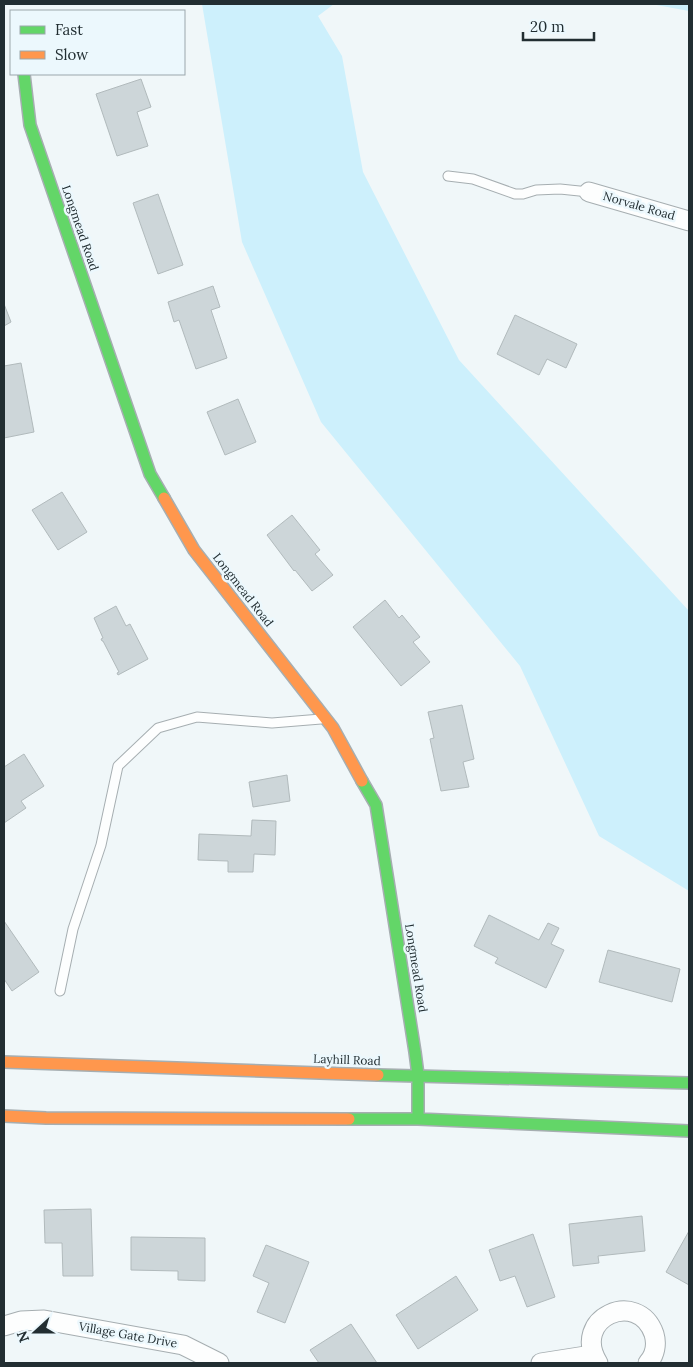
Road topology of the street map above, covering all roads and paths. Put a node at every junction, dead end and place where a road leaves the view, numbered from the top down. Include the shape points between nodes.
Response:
1 (24, 75) edge
2 (448, 176) dead end
3 (589, 192) joint
4 (689, 221) edge
5 (326, 719) junction
6 (60, 991) dead end
7 (4, 1062) edge
8 (418, 1075) junction
9 (689, 1083) edge
10 (4, 1116) edge
11 (418, 1119) junction
12 (689, 1131) edge
13 (4, 1326) edge
14 (595, 1359) edge
15 (219, 1363) edge
16 (541, 1363) edge
17 (648, 1363) edge

1 - 5 main road, Longmead Road via 30,125 150,474 194,550
2 - 3 lane via 473,179 515,194 560,189
3 - 4 street, Norvale Road
5 - 6 lane via 272,723 197,717 158,728 118,766 100,846 73,930
5 - 8 main road, Longmead Road via 376,805
7 - 8 main road, Layhill Road
8 - 9 main road, Layhill Road
8 - 11 main road, Longmead Road
10 - 11 main road
11 - 12 main road
13 - 15 street, Village Gate Drive via 44,1320 182,1345
14 - 16 street
14 - 17 street via 590,1344 597,1324 615,1311 625,1310 645,1319 652,1328 655,1349

